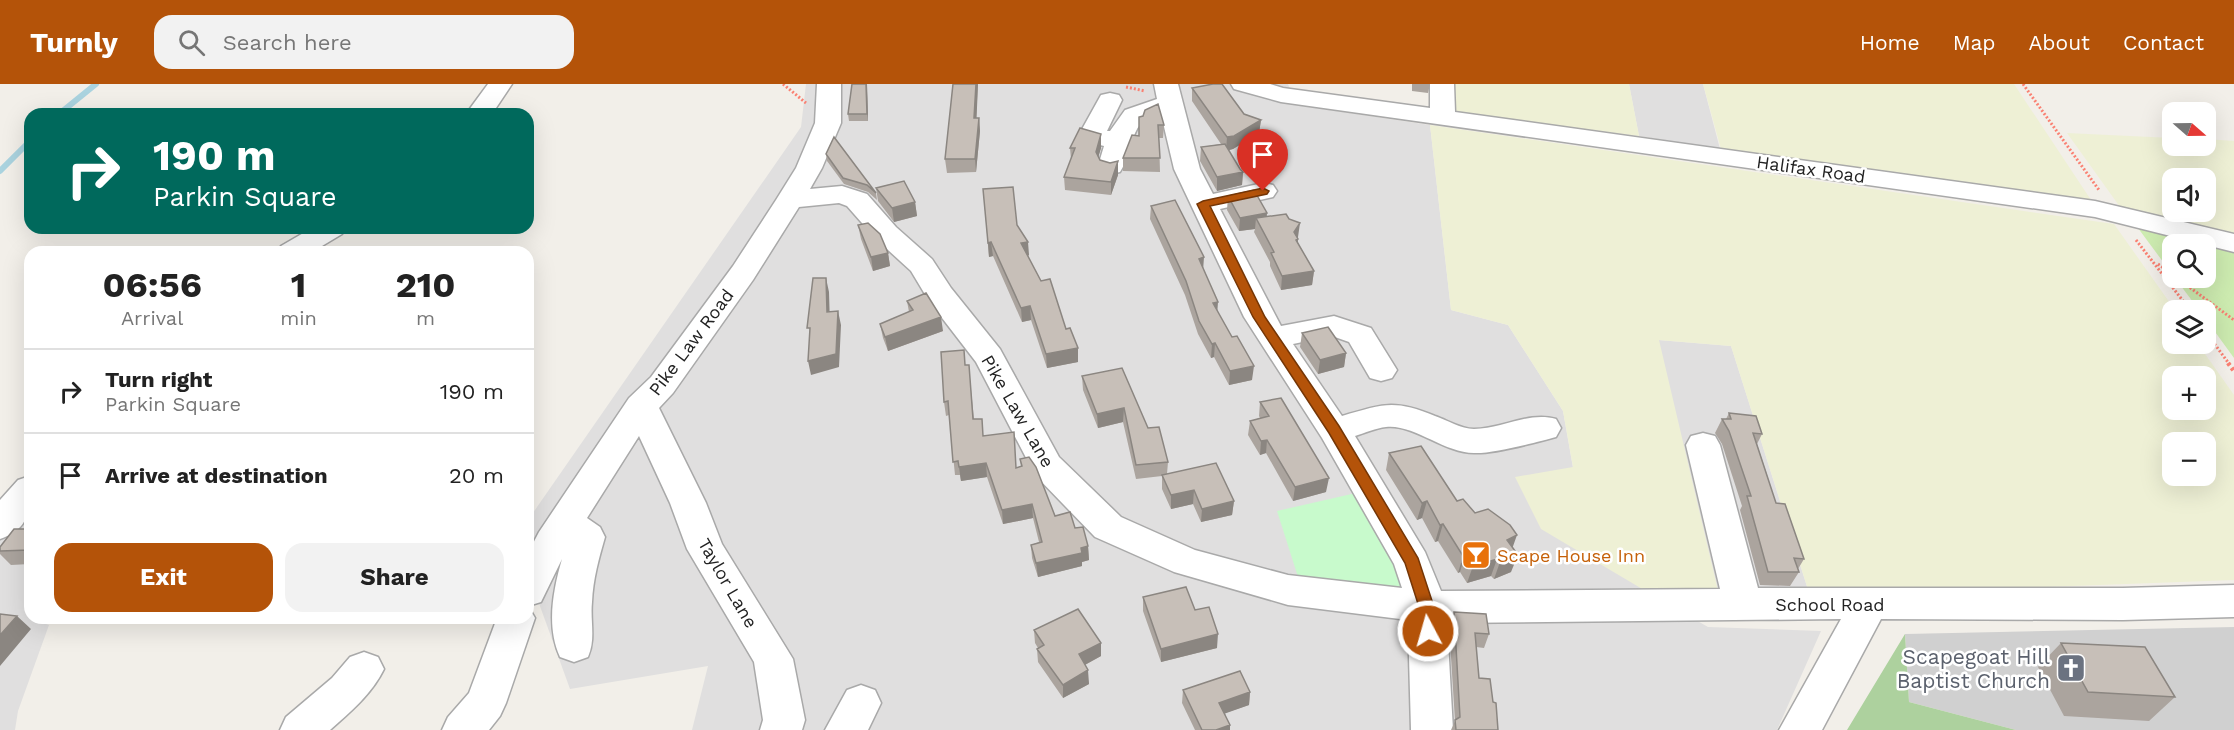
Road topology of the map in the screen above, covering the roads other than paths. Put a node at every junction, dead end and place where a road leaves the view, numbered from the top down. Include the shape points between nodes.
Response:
1 (500, 84) edge
2 (829, 84) edge
3 (1243, 84) edge
4 (1442, 84) edge
5 (1168, 94) edge
6 (1110, 99) dead end
7 (483, 108) edge
8 (1443, 119) junction
9 (1120, 141) junction
10 (1111, 166) edge
11 (1263, 191) dead end
12 (790, 200) junction
13 (1203, 204) junction
14 (322, 234) edge
15 (2234, 243) edge
16 (301, 246) edge
17 (1272, 338) junction
18 (1381, 370) dead end
19 (641, 406) junction
20 (1544, 428) dead end
21 (1334, 430) junction
22 (1703, 445) dead end
23 (24, 496) edge
24 (566, 522) junction
25 (0, 525) edge
26 (534, 579) edge
27 (2234, 601) edge
28 (1870, 603) junction
29 (1743, 604) junction
30 (1426, 607) junction
31 (514, 624) edge
32 (574, 645) dead end
33 (364, 669) dead end
34 (1430, 729) edge
35 (301, 730) edge
36 (463, 730) edge
37 (781, 730) edge
38 (1800, 730) edge

1 - 7 street
2 - 12 street, Pike Law Road via 828,123
3 - 8 street, Halifax Road via 1281,95
4 - 8 street
5 - 9 street via 1127,119
5 - 13 street via 1187,169
6 - 9 street via 1095,131 1097,137
8 - 15 street, Halifax Road via 2109,212
9 - 10 street
11 - 13 street
12 - 19 street, Pike Law Road via 682,358
12 - 30 street, Pike Law Lane via 842,194 857,200 922,265 989,357 1047,466 1108,527 1187,562 1288,590
13 - 17 street
14 - 16 street
17 - 18 street via 1334,326 1360,335
17 - 21 street
19 - 24 street, Pike Law Road
19 - 37 street, Taylor Lane via 688,503 705,549 773,659 784,720
20 - 21 street via 1474,441 1404,416 1385,415
21 - 30 street via 1412,562
22 - 29 street
23 - 25 street
24 - 26 street, Pike Law Road
24 - 32 street via 588,537 573,591 570,618
27 - 28 street, School Road
28 - 29 street, School Road
28 - 38 street
29 - 30 street, School Road
30 - 34 street
31 - 36 street via 486,703
33 - 35 street

